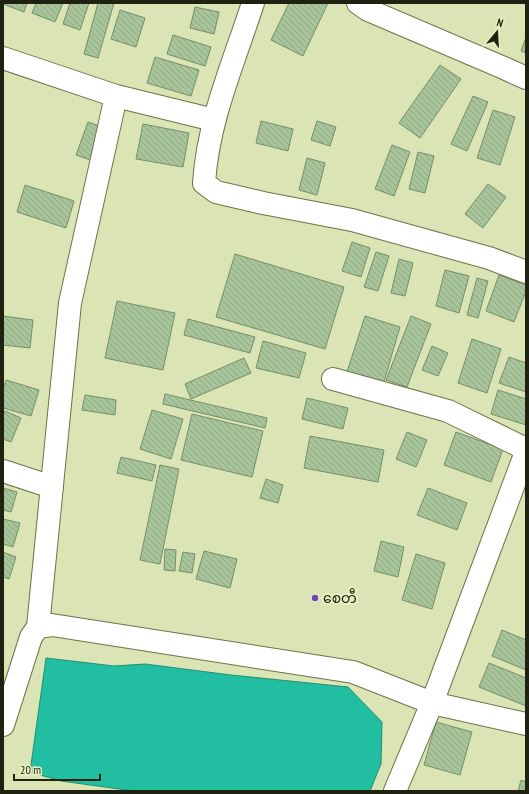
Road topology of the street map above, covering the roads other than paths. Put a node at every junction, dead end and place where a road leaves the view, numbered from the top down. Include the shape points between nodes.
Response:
1 (253, 3) edge
2 (358, 3) edge
3 (3, 58) edge
4 (526, 78) edge
5 (116, 96) junction
6 (214, 120) junction
7 (526, 272) edge
8 (333, 379) dead end
9 (526, 449) edge
10 (526, 452) edge
11 (3, 472) edge
12 (52, 487) junction
13 (38, 627) junction
14 (432, 703) junction
15 (3, 724) edge
16 (526, 724) edge
17 (395, 791) edge

1 - 6 street
2 - 4 street via 368,10
3 - 5 street
5 - 6 street
5 - 12 street via 70,303
6 - 7 street via 204,183 216,192 352,220 489,258
8 - 9 street via 448,411
10 - 14 street
11 - 12 street
12 - 13 street
13 - 14 street via 52,625 353,672
13 - 15 street via 32,636
14 - 16 street
14 - 17 street

